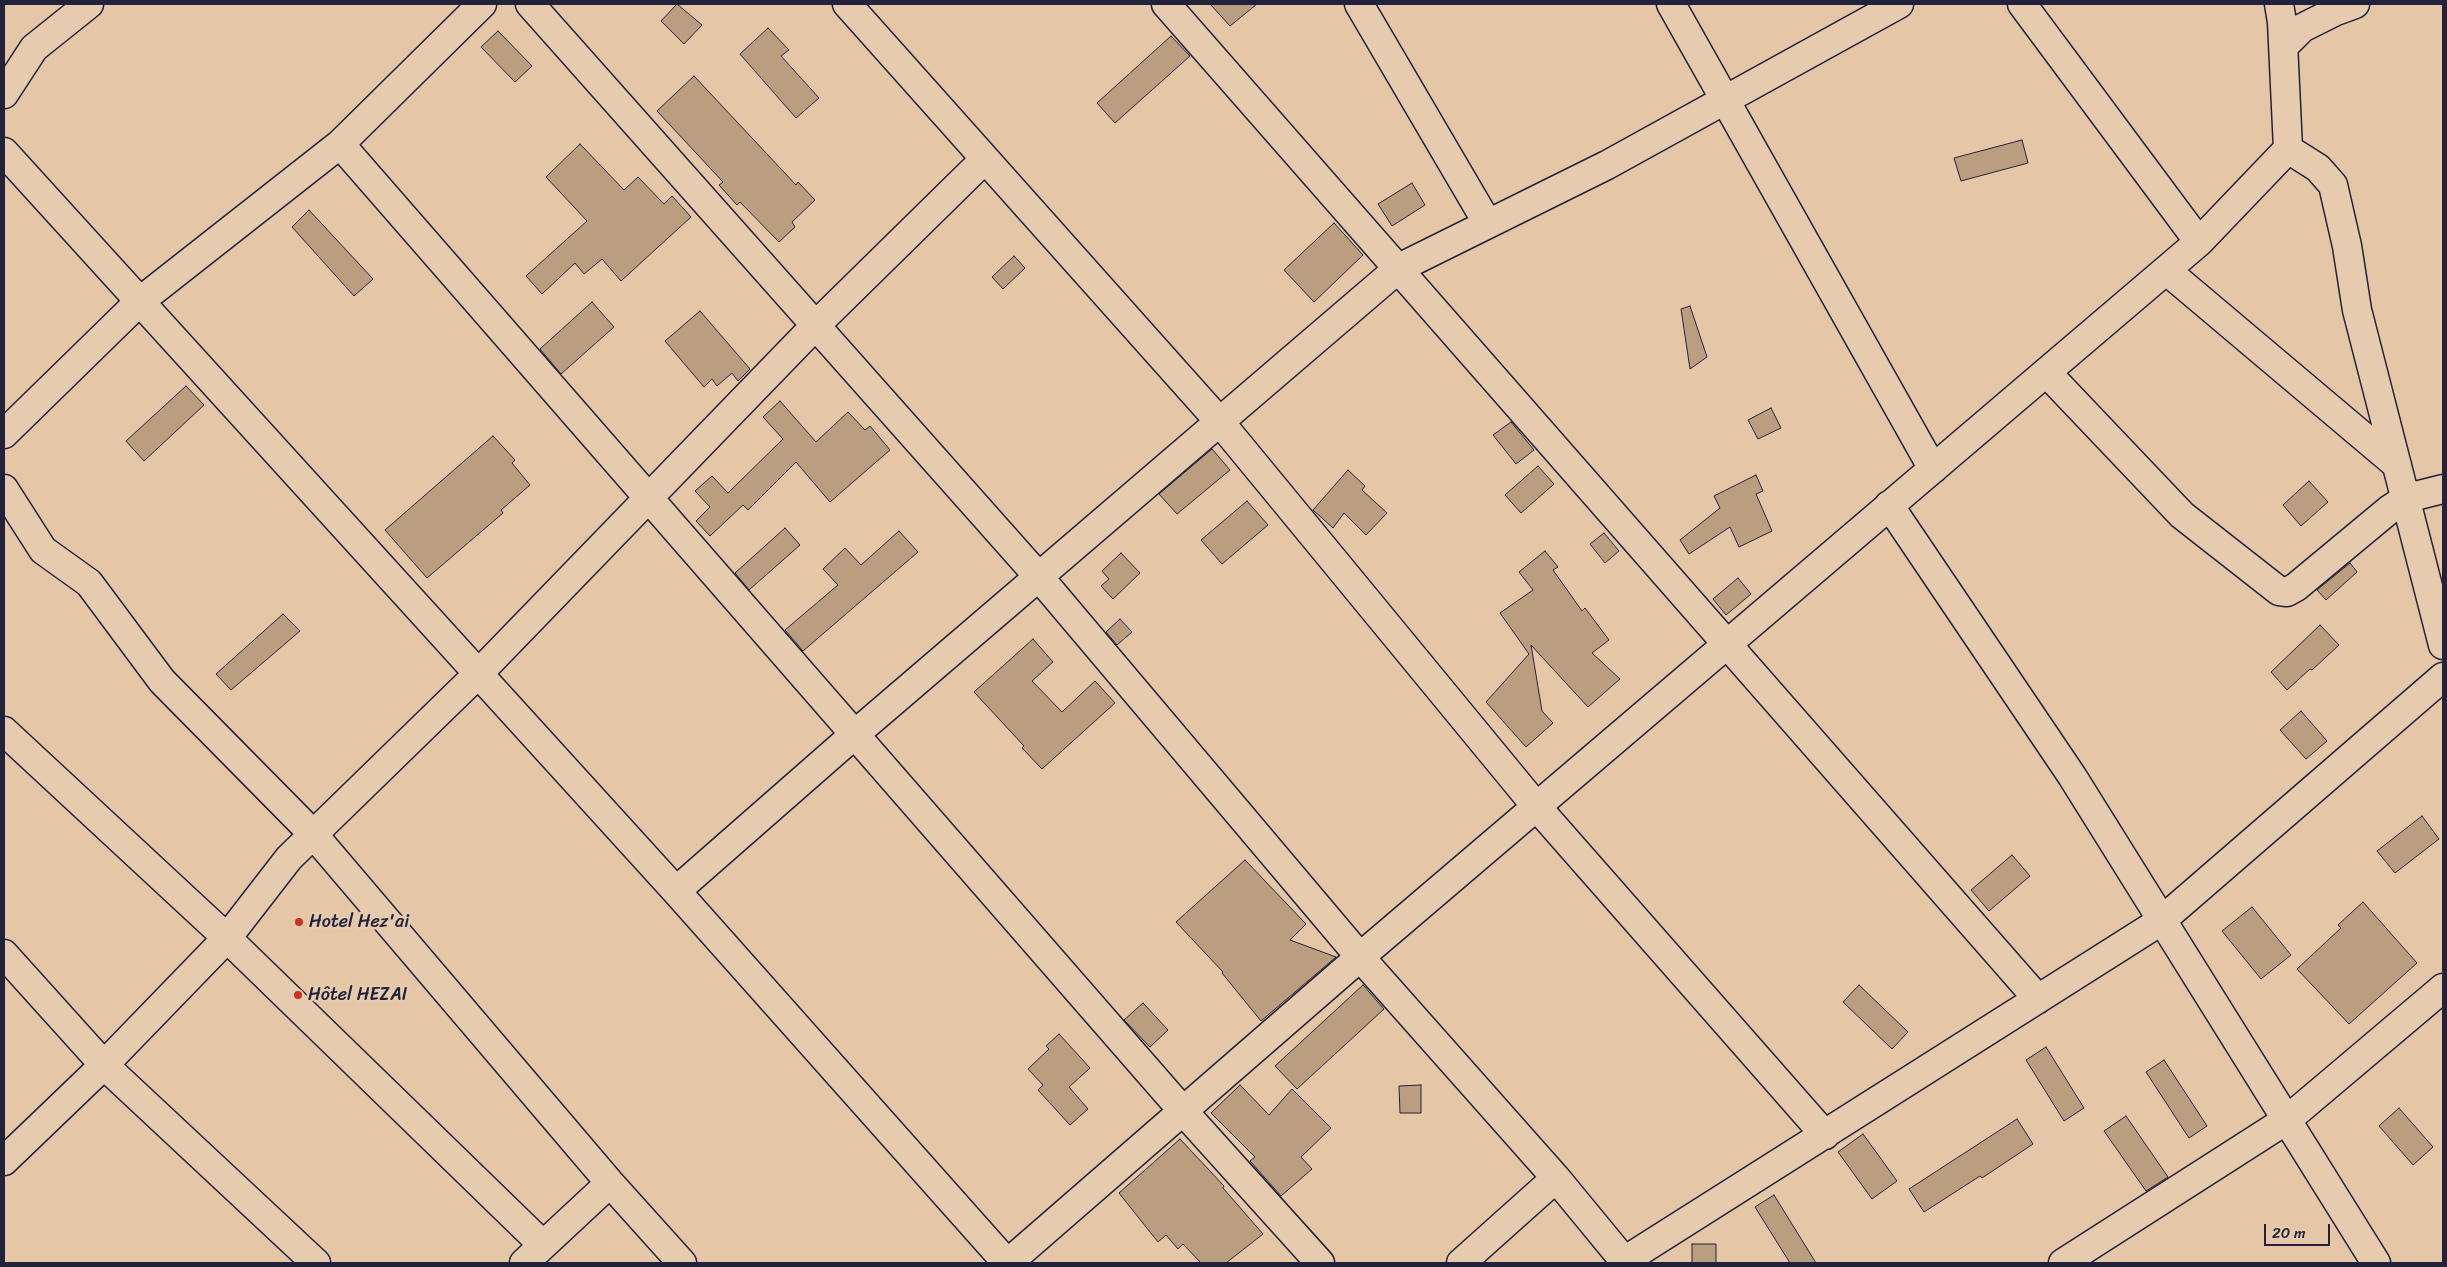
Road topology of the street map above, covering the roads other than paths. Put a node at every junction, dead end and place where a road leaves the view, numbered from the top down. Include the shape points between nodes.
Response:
1 (89, 4) edge
2 (482, 4) edge
3 (530, 4) edge
4 (847, 4) edge
5 (1166, 4) edge
6 (1359, 4) edge
7 (1671, 4) edge
8 (1899, 4) edge
9 (2022, 4) edge
10 (2279, 4) edge
11 (2355, 4) edge
12 (2284, 46) junction
13 (4, 94) edge
14 (1725, 100) junction
15 (340, 144) junction
16 (2288, 149) junction
17 (4, 152) edge
18 (984, 160) junction
19 (1488, 224) junction
20 (2199, 242) junction
21 (1399, 268) junction
22 (2167, 271) junction
23 (138, 302) junction
24 (815, 326) junction
25 (2047, 373) junction
26 (1219, 422) junction
27 (4, 434) edge
28 (2397, 465) junction
29 (1933, 469) junction
30 (4, 489) edge
31 (2443, 489) edge
32 (649, 497) junction
33 (2407, 498) junction
34 (1889, 505) junction
35 (1039, 577) junction
36 (1726, 645) junction
37 (2443, 645) edge
38 (480, 673) junction
39 (2443, 677) edge
40 (4, 731) edge
41 (854, 734) junction
42 (1536, 806) junction
43 (313, 834) junction
44 (676, 891) junction
45 (2161, 921) junction
46 (227, 938) junction
47 (4, 954) edge
48 (1360, 957) junction
49 (2443, 988) edge
50 (2038, 999) junction
51 (104, 1065) junction
52 (1183, 1112) junction
53 (2288, 1120) junction
54 (1825, 1136) junction
55 (4, 1161) edge
56 (1556, 1178) junction
57 (610, 1183) junction
58 (534, 1254) edge
59 (1625, 1262) edge
60 (316, 1263) edge
61 (682, 1263) edge
62 (1007, 1263) edge
63 (1320, 1263) edge
64 (1462, 1263) edge
65 (2063, 1263) edge
66 (2376, 1263) edge

1 - 13 street via 34,48
2 - 15 street
3 - 24 street
4 - 18 street
5 - 21 street
6 - 19 street
7 - 14 street
8 - 14 street
9 - 20 street
10 - 12 street
11 - 12 street via 2302,28
12 - 16 street
14 - 19 street via 1607,165
14 - 29 street
15 - 23 street
15 - 32 street
16 - 20 street
16 - 28 street via 2318,168 2333,186 2357,310
17 - 23 street
18 - 24 street
18 - 26 street
19 - 21 street
20 - 22 street
21 - 26 street
21 - 36 street
22 - 25 street
22 - 28 street
23 - 27 street
23 - 38 street
24 - 32 street
24 - 35 street
25 - 29 street
25 - 33 street via 2182,515 2279,591 2296,588
26 - 35 street
26 - 42 street
28 - 33 street
29 - 34 street
30 - 43 street via 42,550 89,583 162,681
31 - 33 street
32 - 38 street
32 - 41 street
33 - 37 street
34 - 36 street
34 - 45 street via 2072,776
35 - 41 street
35 - 48 street
36 - 42 street
36 - 50 street
38 - 43 street
38 - 44 street
39 - 45 street
40 - 46 street
41 - 44 street
41 - 52 street
42 - 48 street
42 - 54 street
43 - 46 street via 273,878
43 - 57 street
44 - 62 street
45 - 50 street
45 - 53 street
46 - 51 street
46 - 58 street
47 - 51 street
48 - 52 street
48 - 56 street
49 - 53 street
50 - 54 street
51 - 55 street
51 - 60 street
52 - 62 street
52 - 63 street
53 - 65 street
53 - 66 street
54 - 59 street
56 - 59 street
56 - 64 street
57 - 58 street
57 - 61 street

